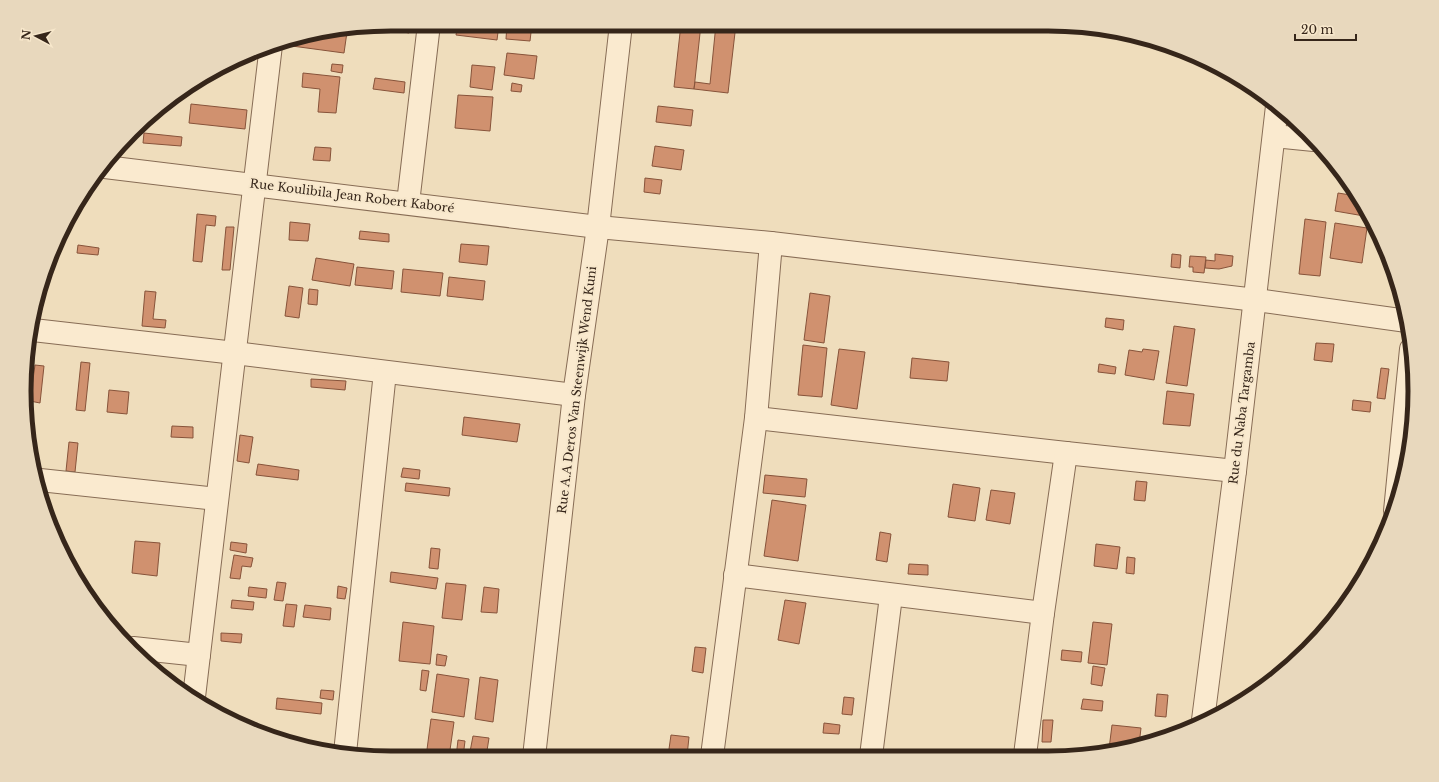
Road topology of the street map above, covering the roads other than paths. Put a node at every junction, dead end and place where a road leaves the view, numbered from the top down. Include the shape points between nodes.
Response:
1 (428, 31) edge
2 (620, 31) edge
3 (269, 52) edge
4 (1276, 113) edge
5 (1274, 136) junction
6 (1306, 139) edge
7 (109, 167) edge
8 (254, 184) junction
9 (408, 203) junction
10 (598, 227) junction
11 (771, 243) junction
12 (1256, 300) junction
13 (1401, 320) edge
14 (36, 330) edge
15 (235, 353) junction
16 (385, 372) junction
17 (1408, 386) edge
18 (574, 396) junction
19 (756, 418) junction
20 (1066, 453) junction
21 (1402, 458) edge
22 (1235, 471) junction
23 (42, 480) edge
24 (217, 499) junction
25 (735, 575) junction
26 (891, 596) junction
27 (1043, 613) junction
28 (139, 649) edge
29 (199, 654) junction
30 (195, 692) edge
31 (1204, 716) edge
32 (346, 748) edge
33 (535, 751) edge
34 (713, 751) edge
35 (872, 751) edge
36 (1026, 751) edge

1 - 9 street
2 - 10 street, Rue A.A Deros Van Steenwijk Wend Kuni
3 - 8 street
4 - 5 street, Rue du Naba Targamba
5 - 6 street
5 - 12 street, Rue du Naba Targamba
7 - 8 street, Rue Koulibila Jean Robert Kaboré
8 - 9 street, Rue Koulibila Jean Robert Kaboré
8 - 15 street
9 - 10 street, Rue Koulibila Jean Robert Kaboré
10 - 11 street, Rue Koulibila Jean Robert Kaboré
10 - 18 street, Rue A.A Deros Van Steenwijk Wend Kuni
11 - 12 street, Rue Koulibila Jean Robert Kaboré
11 - 19 street
12 - 13 street, Rue Koulibila Jean Robert Kaboré
12 - 22 street, Rue du Naba Targamba
14 - 15 street
15 - 16 street
15 - 24 street
16 - 18 street
16 - 32 street
17 - 21 street
18 - 33 street, Rue A.A Deros Van Steenwijk Wend Kuni
19 - 20 street
19 - 25 street
20 - 22 street
20 - 27 street
22 - 31 street, Rue du Naba Targamba
23 - 24 street
24 - 29 street
25 - 26 street
25 - 34 street
26 - 27 street
26 - 35 street
27 - 36 street
28 - 29 street
29 - 30 street

